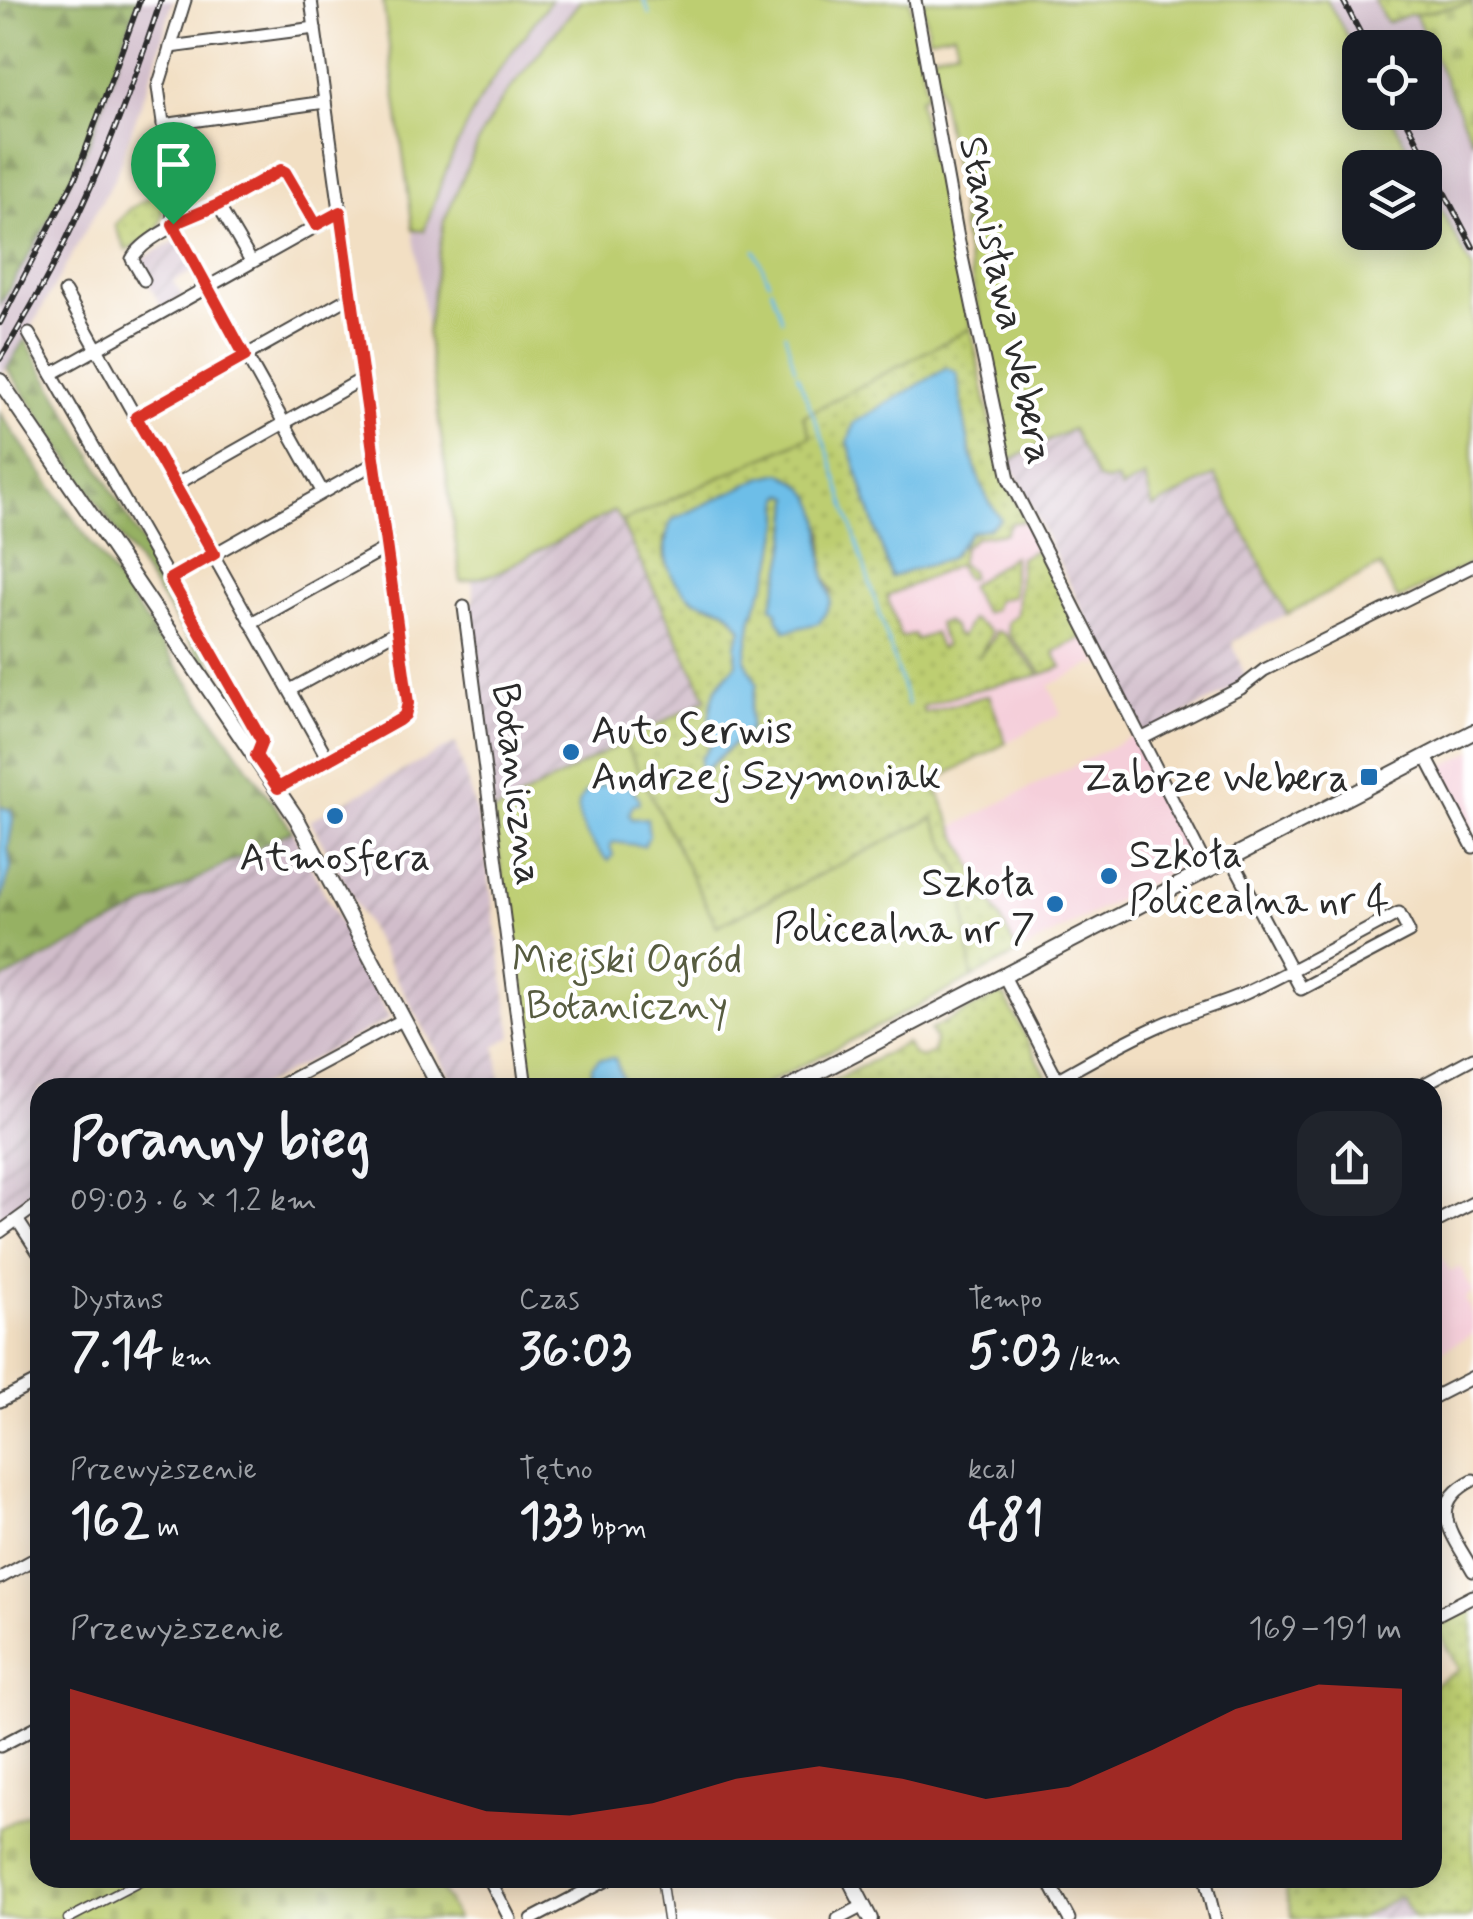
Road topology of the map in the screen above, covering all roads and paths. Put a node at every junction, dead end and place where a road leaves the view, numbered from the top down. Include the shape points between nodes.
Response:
1 (185, 0) edge
2 (311, 0) edge
3 (914, 0) edge
4 (315, 28) junction
5 (170, 47) junction
6 (325, 102) junction
7 (163, 125) junction
8 (218, 205) junction
9 (340, 212) junction
10 (173, 224) junction
11 (316, 225) junction
12 (251, 262) junction
13 (144, 280) dead end
14 (206, 287) junction
15 (65, 292) dead end
16 (352, 296) junction
17 (29, 334) dead end
18 (98, 349) junction
19 (245, 356) junction
20 (52, 374) junction
21 (362, 379) junction
22 (0, 381) edge
23 (136, 417) junction
24 (284, 424) junction
25 (374, 463) junction
26 (174, 485) junction
27 (322, 491) junction
28 (386, 548) junction
29 (214, 554) junction
30 (1473, 566) edge
31 (170, 579) junction
32 (464, 607) dead end
33 (251, 622) junction
34 (398, 631) junction
35 (290, 690) junction
36 (1473, 732) edge
37 (1142, 739) junction
38 (256, 756) junction
39 (1426, 757) junction
40 (328, 760) junction
41 (278, 788) junction
42 (1473, 847) edge
43 (1232, 858) junction
44 (1208, 870) junction
45 (1291, 970) junction
46 (1004, 976) junction
47 (404, 1020) junction
48 (1473, 1058) edge
49 (294, 1078) edge
50 (435, 1078) edge
51 (525, 1078) edge
52 (822, 1078) edge
53 (1057, 1078) edge
54 (1068, 1078) edge
55 (1436, 1078) edge
56 (1473, 1203) edge
57 (30, 1211) edge
58 (1442, 1219) edge
59 (18, 1221) junction
60 (0, 1232) edge
61 (30, 1240) edge
62 (1473, 1377) edge
63 (30, 1385) edge
64 (1442, 1393) edge
65 (0, 1401) edge
66 (1473, 1480) edge
67 (30, 1562) edge
68 (1473, 1571) edge
69 (0, 1578) edge
70 (1473, 1596) edge
71 (1442, 1612) edge
72 (30, 1730) edge
73 (0, 1746) edge
74 (128, 1888) edge
75 (494, 1888) edge
76 (591, 1888) edge
77 (663, 1888) edge
78 (854, 1888) edge
79 (1052, 1888) edge
80 (1208, 1888) edge
81 (867, 1912) edge
82 (68, 1919) edge
83 (510, 1919) edge
84 (532, 1919) edge
85 (666, 1919) edge
86 (838, 1919) edge
87 (1068, 1919) edge
88 (1216, 1919) edge

1 - 5 street
2 - 4 street
3 - 37 street, Stanisława Webera via 1003,458 1026,516
4 - 5 street
4 - 6 street
5 - 7 street via 158,87
6 - 7 street
6 - 9 street
7 - 10 street
8 - 10 street
8 - 11 street via 281,170
8 - 12 street
9 - 11 street
9 - 16 street
10 - 13 street via 134,254
10 - 14 street
11 - 12 street
12 - 14 street
14 - 18 street
14 - 19 street
15 - 18 street
16 - 19 street
16 - 21 street
17 - 20 street
18 - 20 street
18 - 23 street
19 - 23 street
19 - 24 street
20 - 31 street
21 - 24 street
21 - 25 street
22 - 38 street
23 - 26 street
24 - 26 street
24 - 27 street
25 - 27 street
25 - 28 street
26 - 29 street
27 - 29 street
28 - 33 street
28 - 34 street
29 - 31 street
29 - 33 street
30 - 37 street
31 - 38 street via 262,741
32 - 51 street, Botaniczna
33 - 35 street
34 - 35 street
34 - 40 street via 405,715
35 - 40 street
36 - 39 street
37 - 44 street, Stanisława Webera
38 - 41 street
39 - 42 street
39 - 43 street
40 - 41 street
41 - 47 street
43 - 44 street
43 - 45 street
44 - 46 street
45 - 45 street via 1400,913 1409,932 1301,988
45 - 54 street via 1152,1028
46 - 52 street
46 - 53 street
47 - 49 street
47 - 50 street
48 - 55 street
56 - 58 street
57 - 59 street
59 - 60 street
59 - 61 street
62 - 64 street
63 - 65 street
66 - 68 street via 1447,1500 1447,1520
67 - 69 street
70 - 71 street
72 - 73 street
74 - 82 street
75 - 83 street
76 - 84 street
77 - 85 street
78 - 81 street
79 - 87 street
80 - 88 street
81 - 86 street

